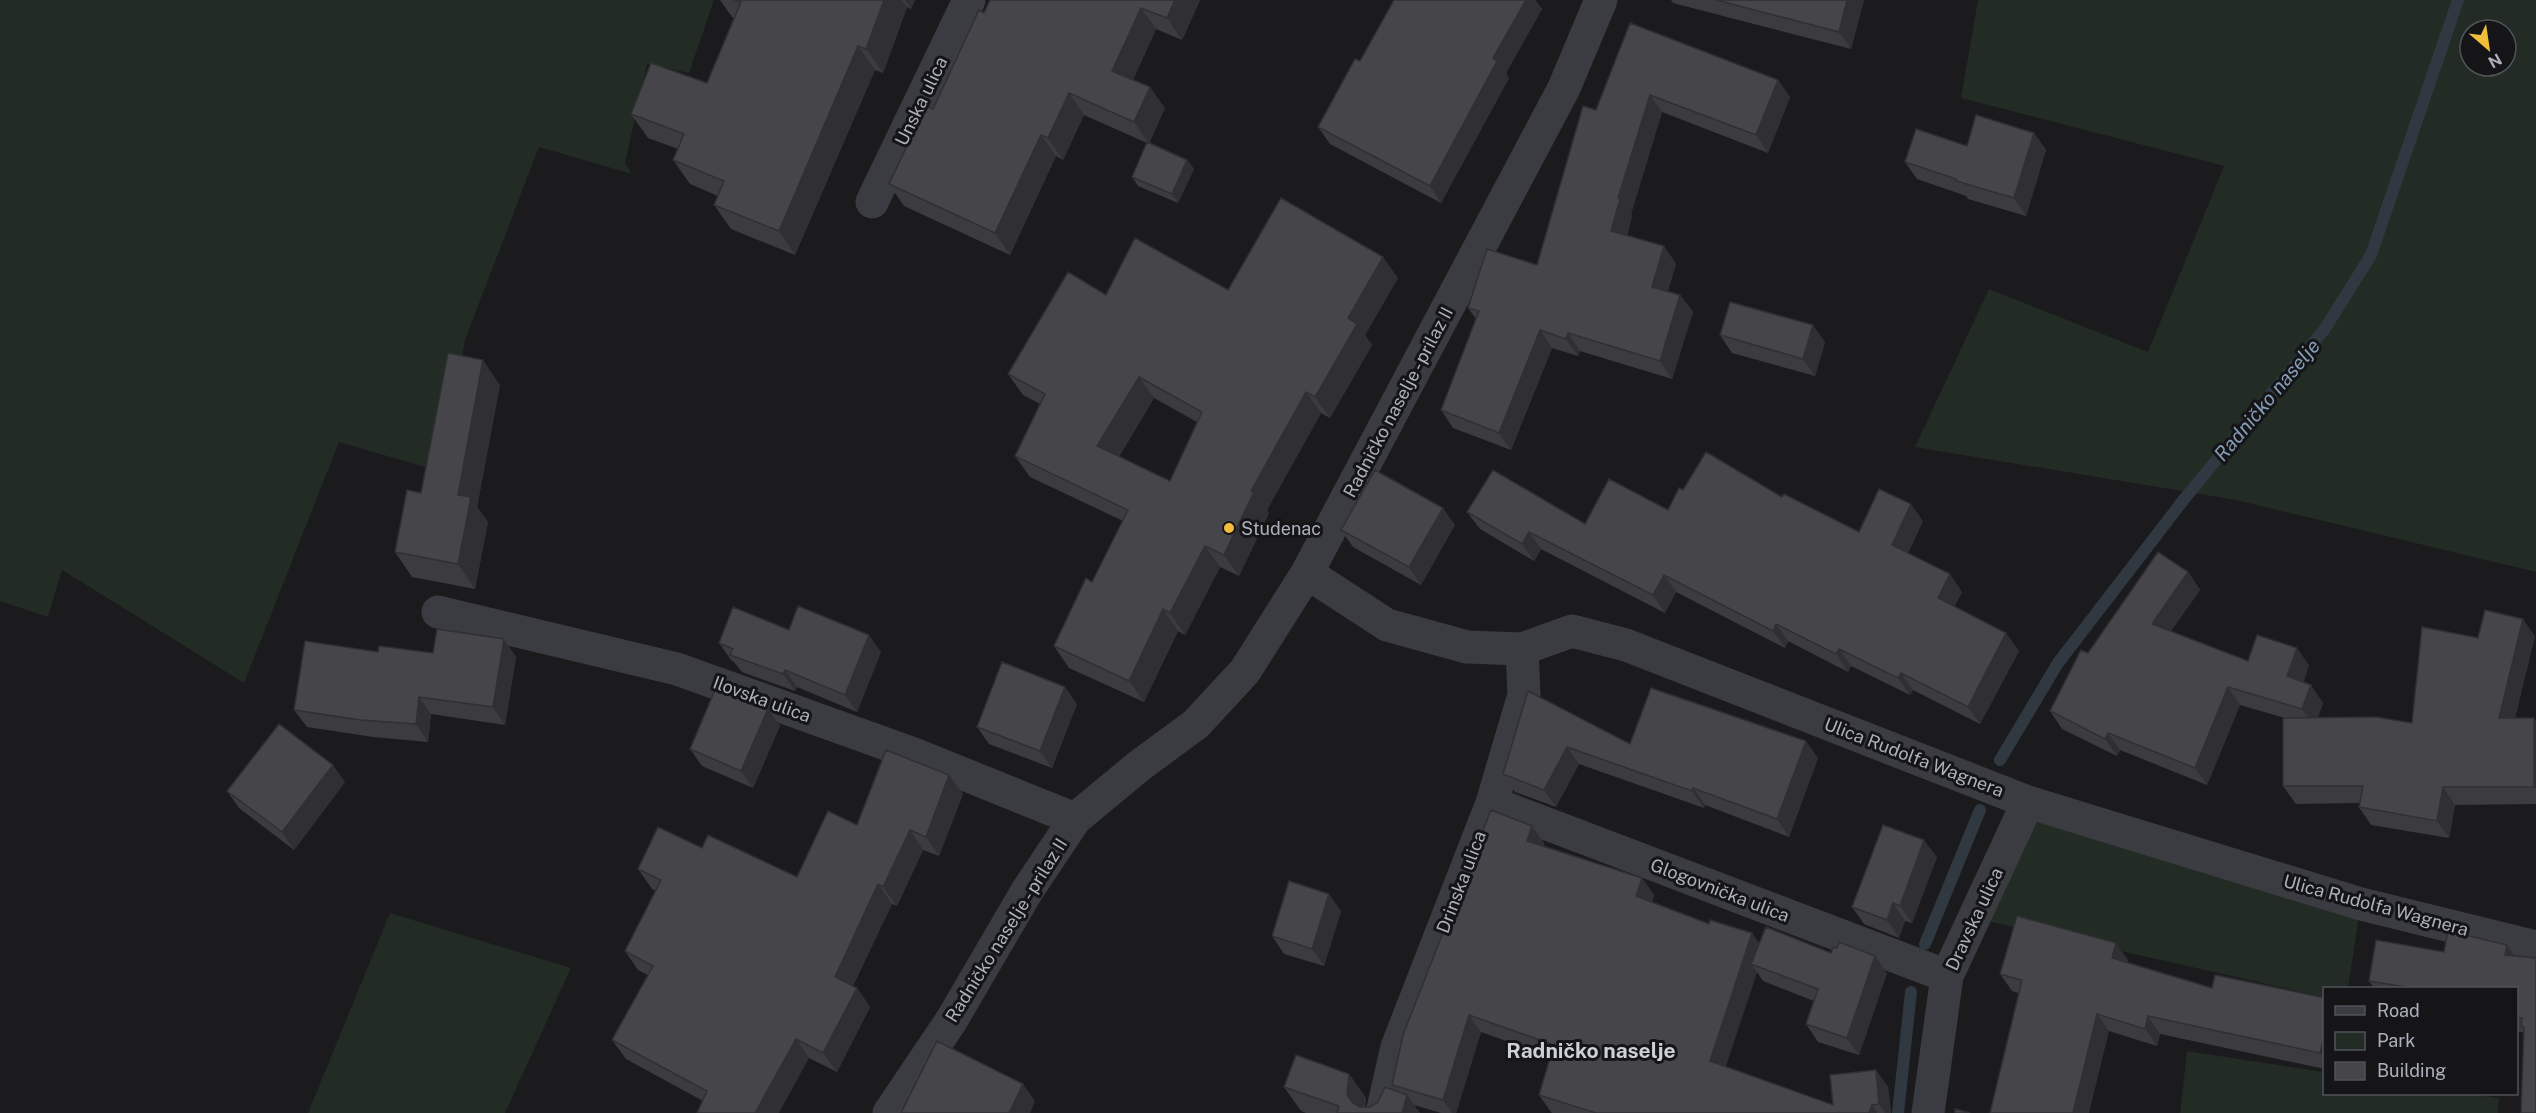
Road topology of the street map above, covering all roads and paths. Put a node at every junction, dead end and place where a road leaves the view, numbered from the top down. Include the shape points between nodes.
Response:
1 (969, 0) edge
2 (1601, 0) edge
3 (872, 202) dead end
4 (1307, 573) junction
5 (438, 612) dead end
6 (1522, 649) junction
7 (2028, 802) junction
8 (1492, 803) junction
9 (1075, 819) junction
10 (2536, 947) edge
11 (1947, 976) junction
12 (890, 1113) edge
13 (1382, 1113) edge
14 (1928, 1113) edge

1 - 3 street, Unska ulica
2 - 4 street, Radničko naselje - prilaz II via 1564,88
4 - 6 street, Ulica Rudolfa Wagnera via 1387,625 1467,647
4 - 9 street, Radničko naselje - prilaz II via 1245,671 1196,724
5 - 9 street, Ilovska ulica via 677,669 914,754
6 - 7 street, Ulica Rudolfa Wagnera via 1572,631 1626,645
6 - 8 street, Drinska ulica via 1524,695
7 - 10 street, Ulica Rudolfa Wagnera via 2361,904
7 - 11 street, Dravska ulica
8 - 11 street, Glogovnička ulica
8 - 13 street, Drinska ulica via 1397,1047
9 - 12 street, Radničko naselje - prilaz II
11 - 14 street, Dravska ulica

